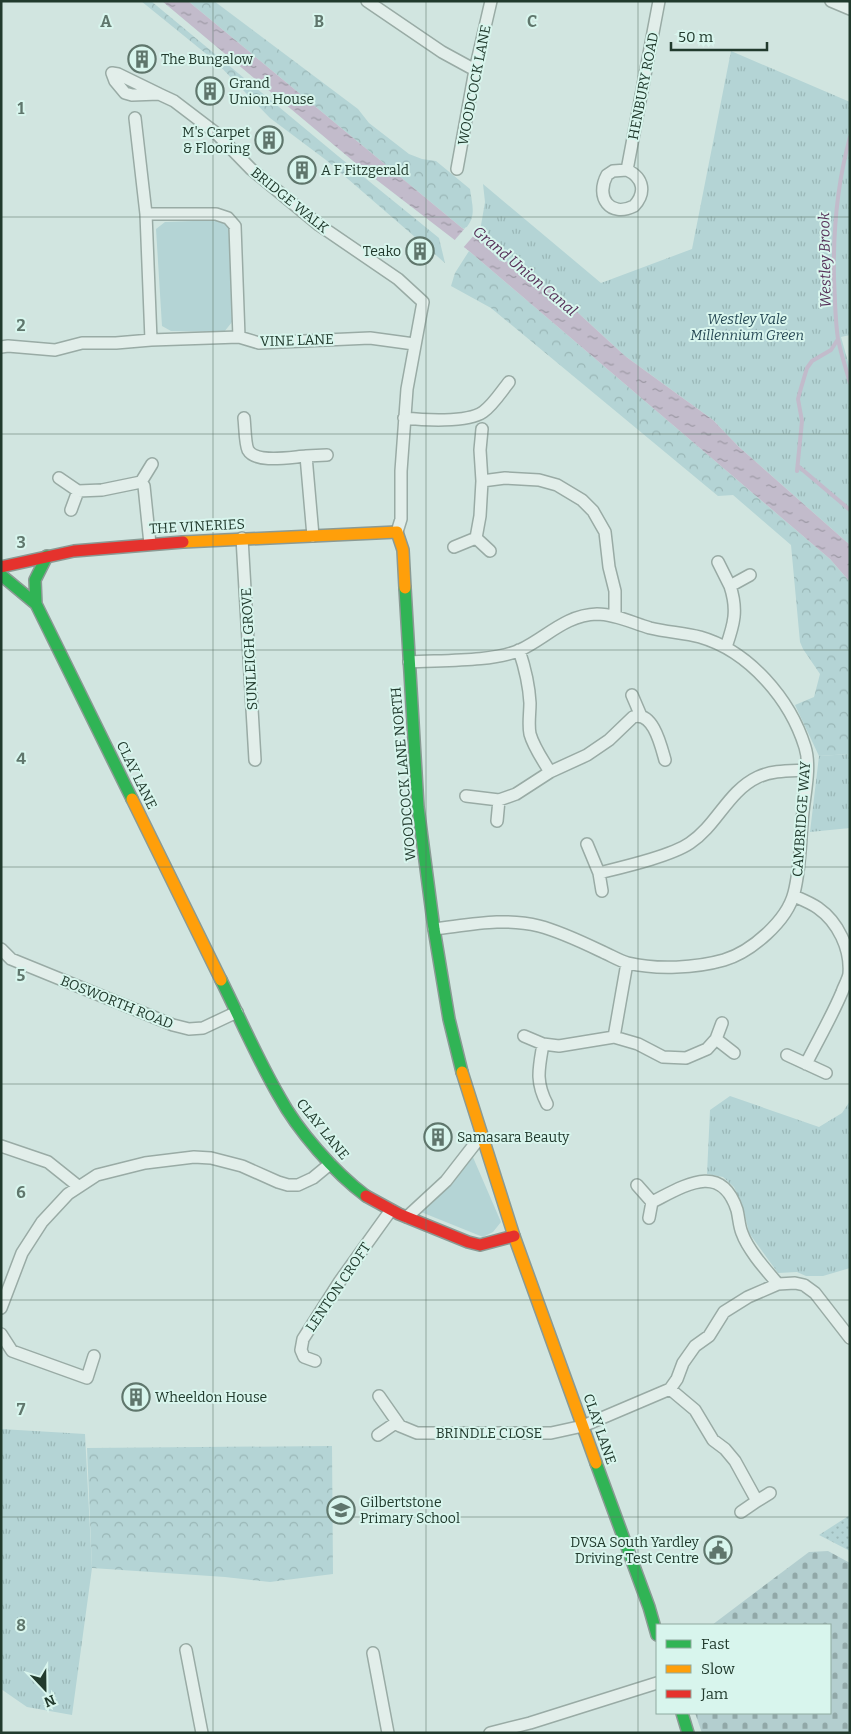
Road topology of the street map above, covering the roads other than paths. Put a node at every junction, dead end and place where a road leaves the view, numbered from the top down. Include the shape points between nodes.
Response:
1 (367, 1) edge
2 (491, 1) edge
3 (659, 1) edge
4 (831, 1) edge
5 (850, 10) edge
6 (475, 70) junction
7 (159, 94) dead end
8 (135, 118) dead end
9 (457, 169) dead end
10 (627, 170) dead end
11 (146, 214) junction
12 (424, 302) joint
13 (240, 338) junction
14 (150, 340) junction
15 (414, 344) junction
16 (1, 347) edge
17 (508, 382) dead end
18 (244, 418) dead end
19 (404, 418) junction
20 (482, 429) dead end
21 (327, 455) dead end
22 (306, 456) junction
23 (152, 464) dead end
24 (58, 478) dead end
25 (482, 481) junction
26 (141, 482) junction
27 (78, 491) junction
28 (71, 510) dead end
29 (397, 532) junction
30 (313, 536) junction
31 (242, 538) junction
32 (476, 538) junction
33 (150, 544) junction
34 (454, 547) dead end
35 (490, 551) dead end
36 (48, 556) junction
37 (718, 562) dead end
38 (1, 567) edge
39 (1, 575) edge
40 (750, 575) dead end
41 (730, 586) junction
42 (36, 604) junction
43 (615, 616) junction
44 (726, 648) junction
45 (519, 650) junction
46 (409, 662) junction
47 (632, 695) dead end
48 (641, 716) junction
49 (255, 760) dead end
50 (665, 760) dead end
51 (807, 770) junction
52 (550, 772) junction
53 (466, 796) dead end
54 (499, 800) junction
55 (496, 821) dead end
56 (587, 844) dead end
57 (599, 872) junction
58 (602, 891) dead end
59 (794, 896) junction
60 (434, 929) junction
61 (1, 949) edge
62 (627, 963) junction
63 (237, 1012) junction
64 (722, 1023) dead end
65 (524, 1036) dead end
66 (614, 1037) junction
67 (716, 1039) junction
68 (543, 1044) junction
69 (734, 1053) dead end
70 (787, 1055) dead end
71 (806, 1064) junction
72 (826, 1073) dead end
73 (546, 1104) dead end
74 (481, 1136) junction
75 (1, 1146) edge
76 (330, 1164) junction
77 (78, 1186) junction
78 (637, 1186) dead end
79 (652, 1202) junction
80 (391, 1210) junction
81 (407, 1217) junction
82 (649, 1218) dead end
83 (514, 1236) junction
84 (778, 1284) junction
85 (1, 1308) edge
86 (1, 1334) edge
87 (850, 1338) edge
88 (94, 1356) dead end
89 (315, 1362) dead end
90 (670, 1389) junction
91 (379, 1396) dead end
92 (397, 1422) junction
93 (583, 1426) junction
94 (378, 1435) dead end
95 (770, 1493) dead end
96 (756, 1501) junction
97 (741, 1512) dead end
98 (656, 1631) edge
99 (186, 1650) dead end
100 (373, 1653) dead end
101 (656, 1683) edge
102 (682, 1714) edge
103 (510, 1731) edge
104 (202, 1733) edge
105 (388, 1733) edge
106 (490, 1733) edge
107 (688, 1733) edge

1 - 6 street via 442,52
2 - 6 street, WOODCOCK LANE
3 - 10 street, HENBURY ROAD
4 - 5 street
6 - 9 street, WOODCOCK LANE
7 - 12 street, BRIDGE WALK via 174,101 216,133 251,169 319,225 398,279
8 - 11 street
11 - 13 street via 216,214 228,218 235,226
11 - 14 street
12 - 15 street, WOODCOCK LANE NORTH
13 - 14 street, VINE LANE
13 - 15 street, VINE LANE via 259,343 370,338
14 - 16 street, VINE LANE via 82,343 55,350
15 - 19 street, WOODCOCK LANE NORTH
17 - 19 street via 482,413 459,419
18 - 22 street via 248,450 255,457
19 - 29 street, WOODCOCK LANE NORTH via 401,519
20 - 25 street
21 - 22 street
22 - 30 street
23 - 26 street
24 - 27 street
25 - 32 street
25 - 43 street via 505,478 540,480 570,492 593,511 605,532 615,591
26 - 27 street
26 - 33 street
27 - 28 street
29 - 30 street, THE VINERIES
29 - 46 street, WOODCOCK LANE NORTH via 403,550
30 - 31 street, THE VINERIES
31 - 33 street, THE VINERIES
31 - 49 street, SUNLEIGH GROVE
32 - 34 street
32 - 35 street
33 - 36 street, THE VINERIES
36 - 38 street, THE VINERIES
36 - 42 street, CLAY LANE via 35,580
37 - 41 street
39 - 42 street, CLAY LANE
40 - 41 street
41 - 44 street via 735,610
42 - 63 street, CLAY LANE
43 - 44 street, CAMBRIDGE WAY via 650,628 701,638
43 - 45 street, CAMBRIDGE WAY via 597,614 574,618
44 - 51 street, CAMBRIDGE WAY via 765,678 790,714 806,749
45 - 46 street, CAMBRIDGE WAY via 485,658
45 - 52 street via 528,680 531,735
46 - 60 street, WOODCOCK LANE NORTH via 418,807
47 - 48 street
48 - 50 street via 658,738
48 - 52 street via 633,717 587,755
51 - 57 street via 774,773 748,783 734,794 704,833 680,849
51 - 59 street, CAMBRIDGE WAY
52 - 54 street via 516,794
53 - 54 street
54 - 55 street
56 - 57 street
57 - 58 street
59 - 62 street, CAMBRIDGE WAY via 766,935 751,947 724,960 669,967
59 - 71 street via 817,907 829,918 839,930 850,960 839,999
60 - 62 street, CAMBRIDGE WAY via 502,921 522,922 570,937
60 - 74 street, WOODCOCK LANE NORTH via 449,1019
61 - 63 street, BOSWORTH ROAD via 11,959 189,1030 203,1028
62 - 66 street
63 - 76 street, CLAY LANE via 279,1098
64 - 67 street
65 - 68 street
66 - 67 street via 638,1044 663,1057 677,1059 707,1049
66 - 68 street via 559,1046
67 - 69 street
68 - 73 street via 538,1077
70 - 71 street
71 - 72 street
74 - 81 street via 446,1181
74 - 83 street, WOODCOCK LANE NORTH
75 - 77 street via 48,1162
76 - 77 street via 313,1178 298,1185 288,1185 242,1166 194,1157 129,1167 97,1175
76 - 80 street, CLAY LANE via 364,1194
77 - 85 street via 42,1222 22,1253
78 - 79 street
79 - 82 street
79 - 84 street via 695,1182 722,1184 737,1209 742,1234
80 - 81 street, CLAY LANE
80 - 89 street, LENTON CROFT via 340,1281 304,1340 301,1350 304,1357
81 - 83 street, CLAY LANE via 480,1245
83 - 93 street, CLAY LANE
84 - 87 street via 795,1283 814,1293
84 - 90 street via 724,1312 709,1336 695,1346 683,1363
86 - 88 street via 12,1351 87,1378
90 - 93 street, BRINDLE CLOSE
90 - 96 street via 695,1410 713,1440 735,1461
91 - 92 street, BRINDLE CLOSE
92 - 93 street, BRINDLE CLOSE via 417,1433 551,1432
92 - 94 street
93 - 98 street, CLAY LANE
95 - 96 street
96 - 97 street
99 - 104 street
100 - 105 street
101 - 103 street
102 - 107 street
103 - 106 street

